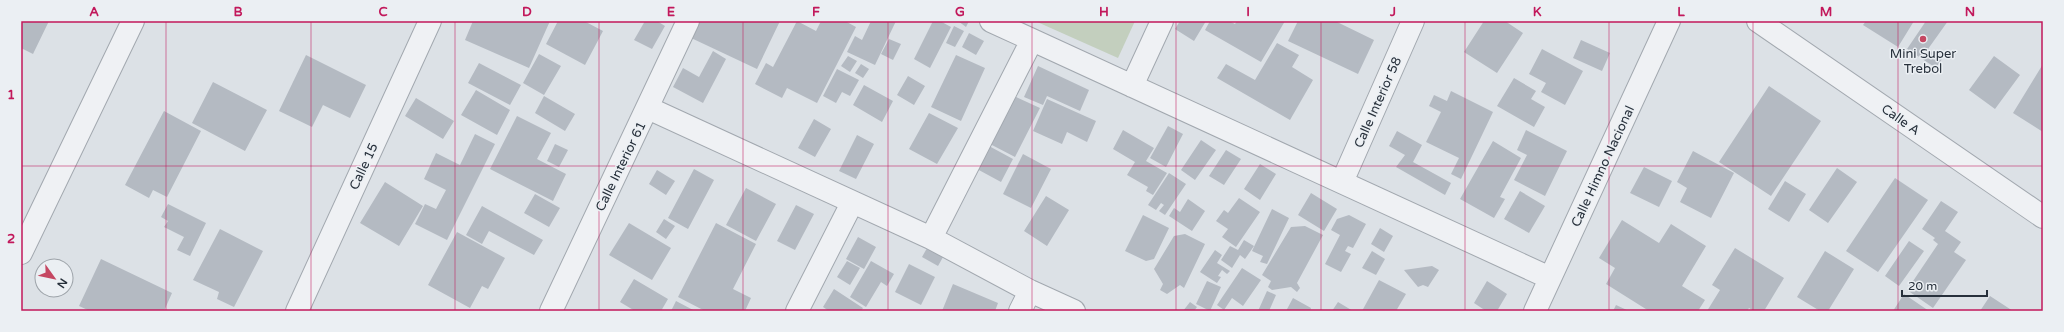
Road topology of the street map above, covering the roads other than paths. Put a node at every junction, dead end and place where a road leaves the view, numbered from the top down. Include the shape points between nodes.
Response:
1 (133, 21) edge
2 (430, 21) edge
3 (688, 21) edge
4 (992, 21) edge
5 (1162, 21) edge
6 (1413, 21) edge
7 (1669, 21) edge
8 (1758, 21) edge
9 (1032, 40) junction
10 (1132, 86) junction
11 (648, 108) junction
12 (1342, 182) junction
13 (852, 203) junction
14 (2043, 217) edge
15 (931, 238) junction
16 (21, 253) edge
17 (1550, 278) junction
18 (1030, 291) junction
19 (297, 311) edge
20 (551, 311) edge
21 (798, 311) edge
22 (1020, 311) edge
23 (1074, 311) edge
24 (1534, 311) edge

1 - 16 street
2 - 19 street, Calle 15
3 - 11 street, Calle Interior 61
4 - 9 street
5 - 10 street
6 - 12 street, Calle Interior 58
7 - 17 street, Calle Himno Nacional
8 - 14 street, Calle A
9 - 10 street
9 - 15 street
10 - 12 street
11 - 13 street
11 - 20 street, Calle Interior 61
12 - 17 street
13 - 15 street
13 - 21 street
15 - 18 street
17 - 24 street, Calle Himno Nacional
18 - 22 street
18 - 23 street

